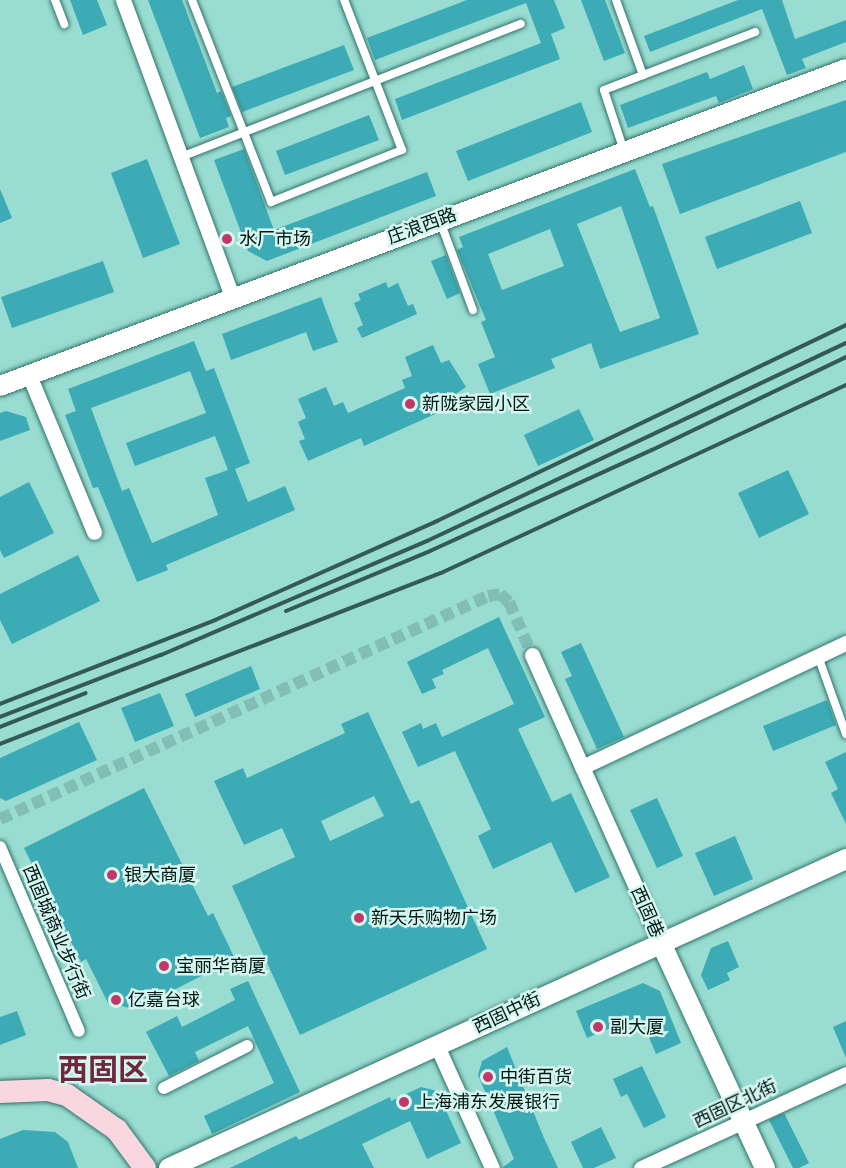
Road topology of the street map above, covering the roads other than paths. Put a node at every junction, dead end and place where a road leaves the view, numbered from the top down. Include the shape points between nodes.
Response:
1 (56, 0) edge
2 (123, 0) edge
3 (192, 0) edge
4 (344, 0) edge
5 (616, 0) edge
6 (64, 24) dead end
7 (521, 24) dead end
8 (755, 32) dead end
9 (846, 69) edge
10 (643, 75) junction
11 (375, 82) junction
12 (244, 133) junction
13 (624, 151) junction
14 (181, 157) junction
15 (439, 220) junction
16 (232, 297) junction
17 (473, 310) dead end
18 (29, 375) junction
19 (0, 386) edge
20 (94, 532) dead end
21 (846, 643) edge
22 (532, 655) tunnel mouth
23 (818, 656) junction
24 (846, 734) edge
25 (582, 767) junction
26 (0, 847) edge
27 (846, 859) edge
28 (661, 943) junction
29 (79, 1031) dead end
30 (247, 1046) dead end
31 (437, 1046) junction
32 (846, 1074) edge
33 (164, 1088) dead end
34 (0, 1092) edge
35 (743, 1122) junction
36 (145, 1168) edge
37 (169, 1168) edge
38 (492, 1168) edge
39 (641, 1168) edge
40 (765, 1168) edge

1 - 6 lane
2 - 14 street
3 - 12 lane
4 - 11 lane
5 - 10 lane
7 - 11 lane
8 - 10 lane
9 - 13 street, 庄浪西路
10 - 13 lane via 604,90
11 - 12 lane
11 - 12 lane via 402,150 271,202
12 - 14 lane
13 - 15 street, 庄浪西路
14 - 16 street
15 - 16 street, 庄浪西路
15 - 17 lane
16 - 18 street, 庄浪西路
18 - 19 street, 庄浪西路
18 - 20 street
21 - 23 street
22 - 25 street, 西固巷
23 - 24 lane
23 - 25 street
25 - 28 street, 西固巷
26 - 29 street, 西固城商业步行街
27 - 28 street, 西固中街
28 - 31 street, 西固中街
28 - 35 street, 西固巷
30 - 33 street
31 - 37 street, 西固中街
31 - 38 street
32 - 35 street, 西固区北街
34 - 36 main road via 48,1089 88,1099
35 - 39 street, 西固区北街
35 - 40 street, 西固巷

